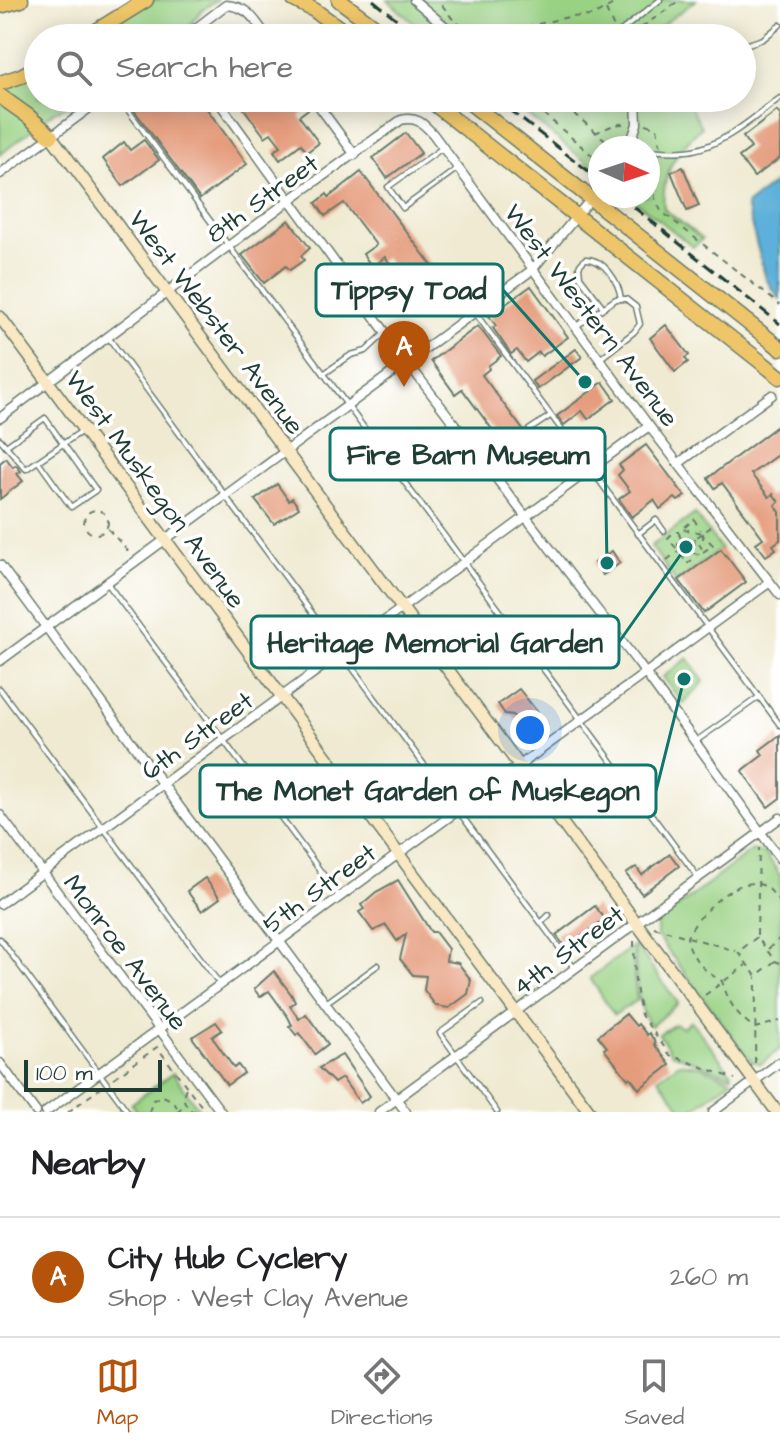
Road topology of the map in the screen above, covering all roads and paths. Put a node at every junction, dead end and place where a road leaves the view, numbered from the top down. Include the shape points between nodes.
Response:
1 (21, 0) edge
2 (146, 0) edge
3 (294, 0) edge
4 (339, 0) edge
5 (443, 0) edge
6 (620, 0) edge
7 (660, 0) edge
8 (418, 1) edge
9 (0, 6) edge
10 (107, 24) edge
11 (201, 24) edge
12 (258, 24) edge
13 (334, 24) edge
14 (371, 24) edge
15 (443, 24) edge
16 (459, 24) edge
17 (538, 24) edge
18 (630, 24) edge
19 (780, 25) edge
20 (756, 41) edge
21 (24, 74) edge
22 (0, 83) edge
23 (0, 96) edge
24 (780, 98) edge
25 (84, 112) edge
26 (130, 112) edge
27 (226, 112) edge
28 (323, 112) edge
29 (445, 112) edge
30 (483, 112) edge
31 (541, 112) edge
32 (572, 112) edge
33 (637, 112) edge
34 (51, 136) junction
35 (601, 136) edge
36 (633, 136) edge
37 (443, 148) junction
38 (660, 150) edge
39 (588, 152) edge
40 (355, 155) junction
41 (458, 168) junction
42 (0, 174) edge
43 (588, 187) edge
44 (291, 199) junction
45 (588, 202) edge
46 (614, 208) edge
47 (660, 208) edge
48 (577, 215) junction
49 (230, 246) junction
50 (532, 270) junction
51 (168, 292) junction
52 (621, 299) junction
53 (780, 305) edge
54 (603, 307) junction
55 (474, 313) junction
56 (0, 317) edge
57 (575, 327) junction
58 (386, 333) junction
59 (108, 337) junction
60 (780, 348) edge
61 (599, 360) junction
62 (407, 362) junction
63 (325, 373) junction
64 (780, 377) edge
65 (48, 381) junction
66 (772, 395) dead end
67 (348, 405) junction
68 (550, 416) junction
69 (0, 418) edge
70 (649, 426) junction
71 (84, 430) junction
72 (529, 430) dead end
73 (0, 439) edge
74 (64, 444) junction
75 (6, 446) junction
76 (286, 450) junction
77 (38, 461) junction
78 (679, 463) junction
79 (590, 469) junction
80 (225, 495) junction
81 (78, 507) dead end
82 (86, 515) junction
83 (524, 516) junction
84 (712, 526) dead end
85 (107, 528) junction
86 (684, 529) junction
87 (664, 531) dead end
88 (680, 532) junction
89 (702, 533) junction
90 (638, 534) junction
91 (695, 538) junction
92 (165, 539) junction
93 (684, 541) junction
94 (679, 550) junction
95 (690, 550) junction
96 (128, 551) dead end
97 (701, 551) junction
98 (697, 555) junction
99 (466, 562) junction
100 (0, 565) edge
101 (661, 566) junction
102 (770, 582) junction
103 (107, 583) junction
104 (780, 595) edge
105 (403, 608) junction
106 (46, 627) junction
107 (707, 627) junction
108 (342, 653) junction
109 (0, 661) edge
110 (645, 673) junction
111 (0, 689) edge
112 (283, 697) junction
113 (759, 697) junction
114 (582, 720) junction
115 (780, 725) edge
116 (224, 740) junction
117 (694, 742) junction
118 (519, 766) junction
119 (162, 785) junction
120 (459, 810) junction
121 (0, 815) edge
122 (780, 818) edge
123 (102, 828) junction
124 (760, 832) junction
125 (759, 848) dead end
126 (399, 854) junction
127 (780, 859) edge
128 (43, 872) junction
129 (699, 878) junction
130 (757, 883) junction
131 (339, 897) junction
132 (780, 903) edge
133 (0, 904) edge
134 (549, 915) dead end
135 (542, 922) junction
136 (637, 923) junction
137 (654, 927) dead end
138 (687, 937) junction
139 (757, 937) junction
140 (780, 938) edge
141 (0, 939) edge
142 (634, 941) dead end
143 (280, 942) junction
144 (767, 949) junction
145 (738, 952) junction
146 (775, 961) junction
147 (780, 963) edge
148 (747, 964) junction
149 (378, 965) dead end
150 (576, 969) junction
151 (756, 976) junction
152 (722, 981) junction
153 (220, 985) junction
154 (705, 995) dead end
155 (325, 1003) junction
156 (482, 1003) dead end
157 (517, 1012) junction
158 (780, 1021) edge
159 (755, 1028) junction
160 (160, 1030) junction
161 (157, 1047) dead end
162 (457, 1056) junction
163 (780, 1062) edge
164 (0, 1063) edge
165 (755, 1064) dead end
166 (100, 1073) junction
167 (735, 1079) dead end
168 (753, 1081) junction
169 (186, 1086) junction
170 (396, 1099) junction
171 (185, 1105) junction
172 (178, 1111) edge
173 (191, 1111) edge
174 (205, 1111) edge
175 (36, 1112) edge
176 (46, 1112) edge
177 (128, 1112) edge
178 (149, 1112) edge
179 (221, 1112) edge
180 (379, 1112) edge
181 (406, 1112) edge
182 (497, 1112) edge
183 (590, 1112) edge
184 (713, 1112) edge
185 (777, 1112) edge

1 - 9 highway
2 - 10 highway
3 - 13 highway
4 - 14 highway
5 - 16 path
6 - 17 path via 593,16
7 - 18 lane
8 - 15 street
11 - 12 street via 226,5 248,11
19 - 20 lane
21 - 22 highway
23 - 34 highway
24 - 38 lane via 712,144
25 - 34 street
26 - 49 lane
27 - 44 street
28 - 40 street
29 - 48 highway
30 - 43 highway
31 - 39 path
32 - 35 path
33 - 36 street
34 - 42 street
34 - 51 main road, West Webster Avenue
37 - 40 street, West Western Avenue via 422,122 411,118
37 - 41 street, West Western Avenue
37 - 41 lane via 388,187 403,208
40 - 44 street, 8th Street
41 - 50 street, West Western Avenue
44 - 49 street, 8th Street
44 - 58 street
45 - 48 street
46 - 60 highway
47 - 53 path
48 - 50 street
48 - 64 highway
49 - 51 street, 8th Street
49 - 63 lane
50 - 55 street
50 - 57 street, West Western Avenue
51 - 59 street, 8th Street
51 - 76 main road, West Webster Avenue
52 - 54 lane
52 - 54 lane via 619,287 600,262 585,259 578,271
52 - 61 lane via 636,307 640,324
54 - 57 lane
55 - 62 street
55 - 68 lane
56 - 65 main road, West Muskegon Avenue
57 - 61 street, West Western Avenue
58 - 62 street
58 - 63 lane via 366,351
59 - 65 street, 8th Street
59 - 80 lane
61 - 70 street, West Western Avenue
62 - 67 street
62 - 83 street
63 - 67 lane
65 - 69 street, 8th Street
65 - 71 main road, West Muskegon Avenue
66 - 78 street
67 - 76 street
67 - 99 lane
68 - 72 lane
68 - 79 lane
70 - 78 street, West Western Avenue
70 - 79 street, 6th Street
71 - 74 lane
71 - 92 main road, West Muskegon Avenue
73 - 75 lane
74 - 75 lane via 45,418
74 - 77 lane
74 - 77 lane via 96,490 71,507
75 - 77 lane via 26,469
76 - 80 street
76 - 105 main road, West Webster Avenue
78 - 102 street, West Western Avenue
79 - 83 street, 6th Street
79 - 90 lane
80 - 92 street
80 - 108 lane
81 - 82 path
82 - 85 path via 104,513
82 - 85 path via 90,533
83 - 99 street, 6th Street
83 - 110 street
84 - 89 path
85 - 96 path
86 - 88 path
86 - 89 path via 694,519
86 - 91 path
87 - 90 lane via 656,520
88 - 93 path
88 - 94 path via 668,538
89 - 91 path
89 - 91 path
89 - 91 path
89 - 97 path via 713,545
90 - 101 lane
91 - 93 path
91 - 95 path
91 - 97 path
92 - 103 street
92 - 112 main road, West Muskegon Avenue
93 - 94 path
93 - 95 path
94 - 95 path
94 - 98 path via 687,564
94 - 101 path
95 - 98 path
97 - 98 path
99 - 105 street, 6th Street
99 - 114 lane
100 - 106 street
101 - 107 lane
102 - 104 street, West Western Avenue
102 - 107 street, 5th Street
103 - 106 street
103 - 116 lane
105 - 108 street, 6th Street
105 - 118 main road, West Webster Avenue
106 - 109 street
106 - 119 street
107 - 110 street, 5th Street
107 - 113 lane
108 - 112 street, 6th Street
108 - 120 lane
110 - 114 street, 5th Street
110 - 117 street
111 - 123 lane
112 - 116 street, 6th Street
112 - 126 main road, West Muskegon Avenue
113 - 115 lane
113 - 117 lane
114 - 118 street, 5th Street
114 - 129 lane
116 - 119 street, 6th Street
116 - 131 lane
117 - 124 street
118 - 120 street, 5th Street
118 - 136 main road, West Webster Avenue
119 - 123 street, 6th Street
119 - 143 street
120 - 126 street, 5th Street
120 - 135 lane
121 - 128 street, Monroe Avenue
122 - 124 street, 4th Street
123 - 128 street, 6th Street
123 - 153 lane
124 - 127 street
124 - 129 street, 4th Street
125 - 130 path
126 - 131 street, 5th Street
126 - 157 main road, West Muskegon Avenue
128 - 133 street, 6th Street
128 - 160 street, Monroe Avenue
129 - 136 street, 4th Street
130 - 132 path
130 - 138 path via 718,899
130 - 139 path
131 - 143 street, 5th Street
134 - 135 lane
135 - 150 lane
136 - 150 street, 4th Street
136 - 168 main road, West Webster Avenue
137 - 138 path
138 - 145 path
138 - 152 path via 696,960
139 - 144 path
139 - 145 path
140 - 144 path
141 - 166 lane
142 - 167 path via 635,981 648,1025 670,1055
143 - 153 street, 5th Street
143 - 155 street
144 - 146 path
145 - 148 path
146 - 147 path
146 - 151 path
148 - 151 path
148 - 152 path
149 - 155 lane
150 - 157 street, 4th Street
151 - 159 path
152 - 154 path
152 - 159 path via 733,1007
153 - 160 street, 5th Street
155 - 170 street
156 - 162 lane via 440,1033
157 - 162 street, 4th Street
157 - 183 main road, West Muskegon Avenue
158 - 159 path
159 - 165 path
160 - 166 street, 5th Street
160 - 179 street, Monroe Avenue
161 - 169 path
162 - 170 street, 4th Street
162 - 182 lane
163 - 168 street
164 - 175 street
166 - 176 street, 5th Street
166 - 177 lane
168 - 184 street
168 - 185 main road, West Webster Avenue
169 - 171 path
169 - 174 path
170 - 180 street, 4th Street
170 - 181 street
171 - 172 path
171 - 173 path
172 - 178 path via 163,1096 153,1100
173 - 174 path

